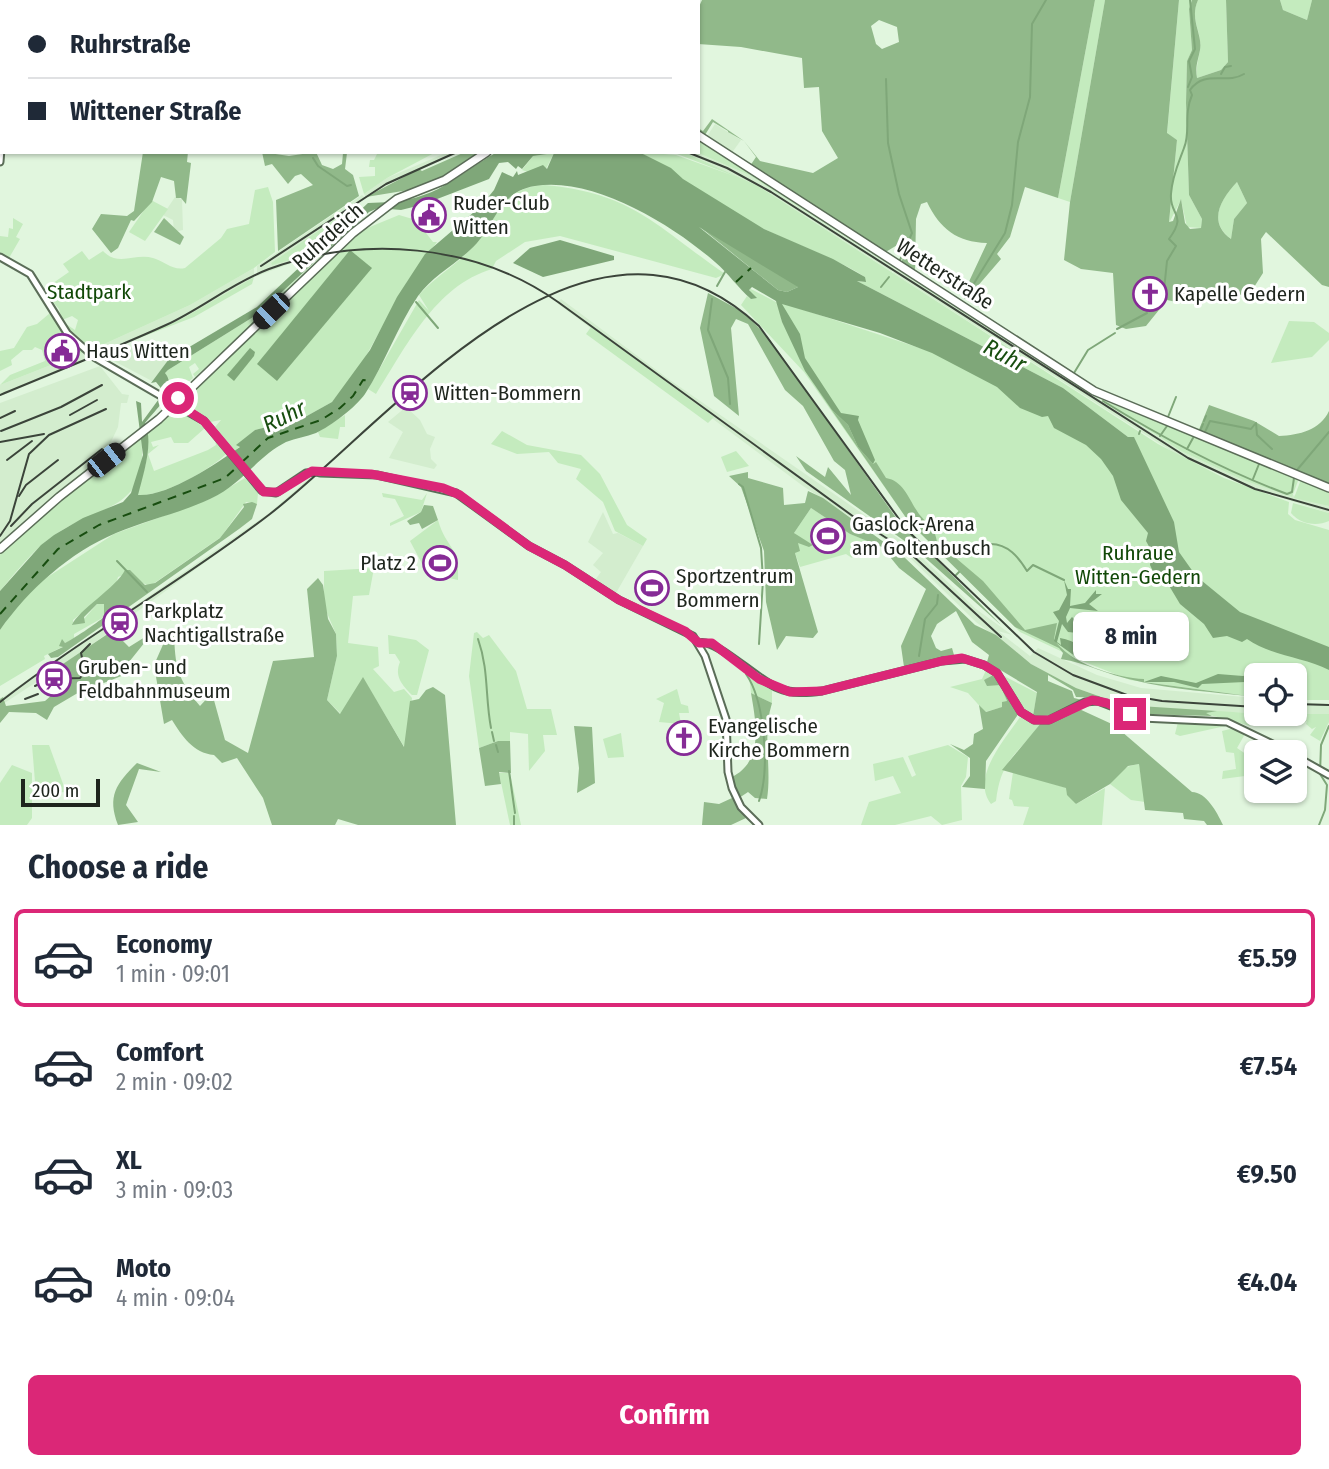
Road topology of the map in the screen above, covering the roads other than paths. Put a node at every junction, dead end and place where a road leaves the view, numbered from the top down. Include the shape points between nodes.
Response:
1 (700, 136) edge
2 (484, 154) edge
3 (0, 257) edge
4 (184, 392) junction
5 (167, 397) junction
6 (186, 409) junction
7 (166, 411) junction
8 (1329, 488) edge
9 (0, 549) edge
10 (699, 643) junction
11 (1264, 740) edge
12 (1307, 763) edge
13 (1329, 775) edge
14 (759, 825) edge

1 - 8 main road, Wetterstraße via 1094,391
2 - 4 main road, Ruhrdeich via 445,180 396,200 345,239
3 - 5 main road via 30,274 68,335
4 - 5 main road, Ruhrdeich
4 - 6 main road
5 - 6 main road
5 - 7 main road, Ruhrdeich
6 - 7 main road
6 - 10 main road via 204,421 262,491 274,493 306,473 317,472 377,475 456,493 529,546
7 - 9 main road, Ruhrdeich
10 - 11 main road via 712,643 764,682 797,692 822,691 952,659 969,660 997,673 1021,712 1034,720 1049,720 1085,702 1098,701 1147,719 1227,722
10 - 14 main road via 727,727 732,789 741,807
12 - 13 main road

